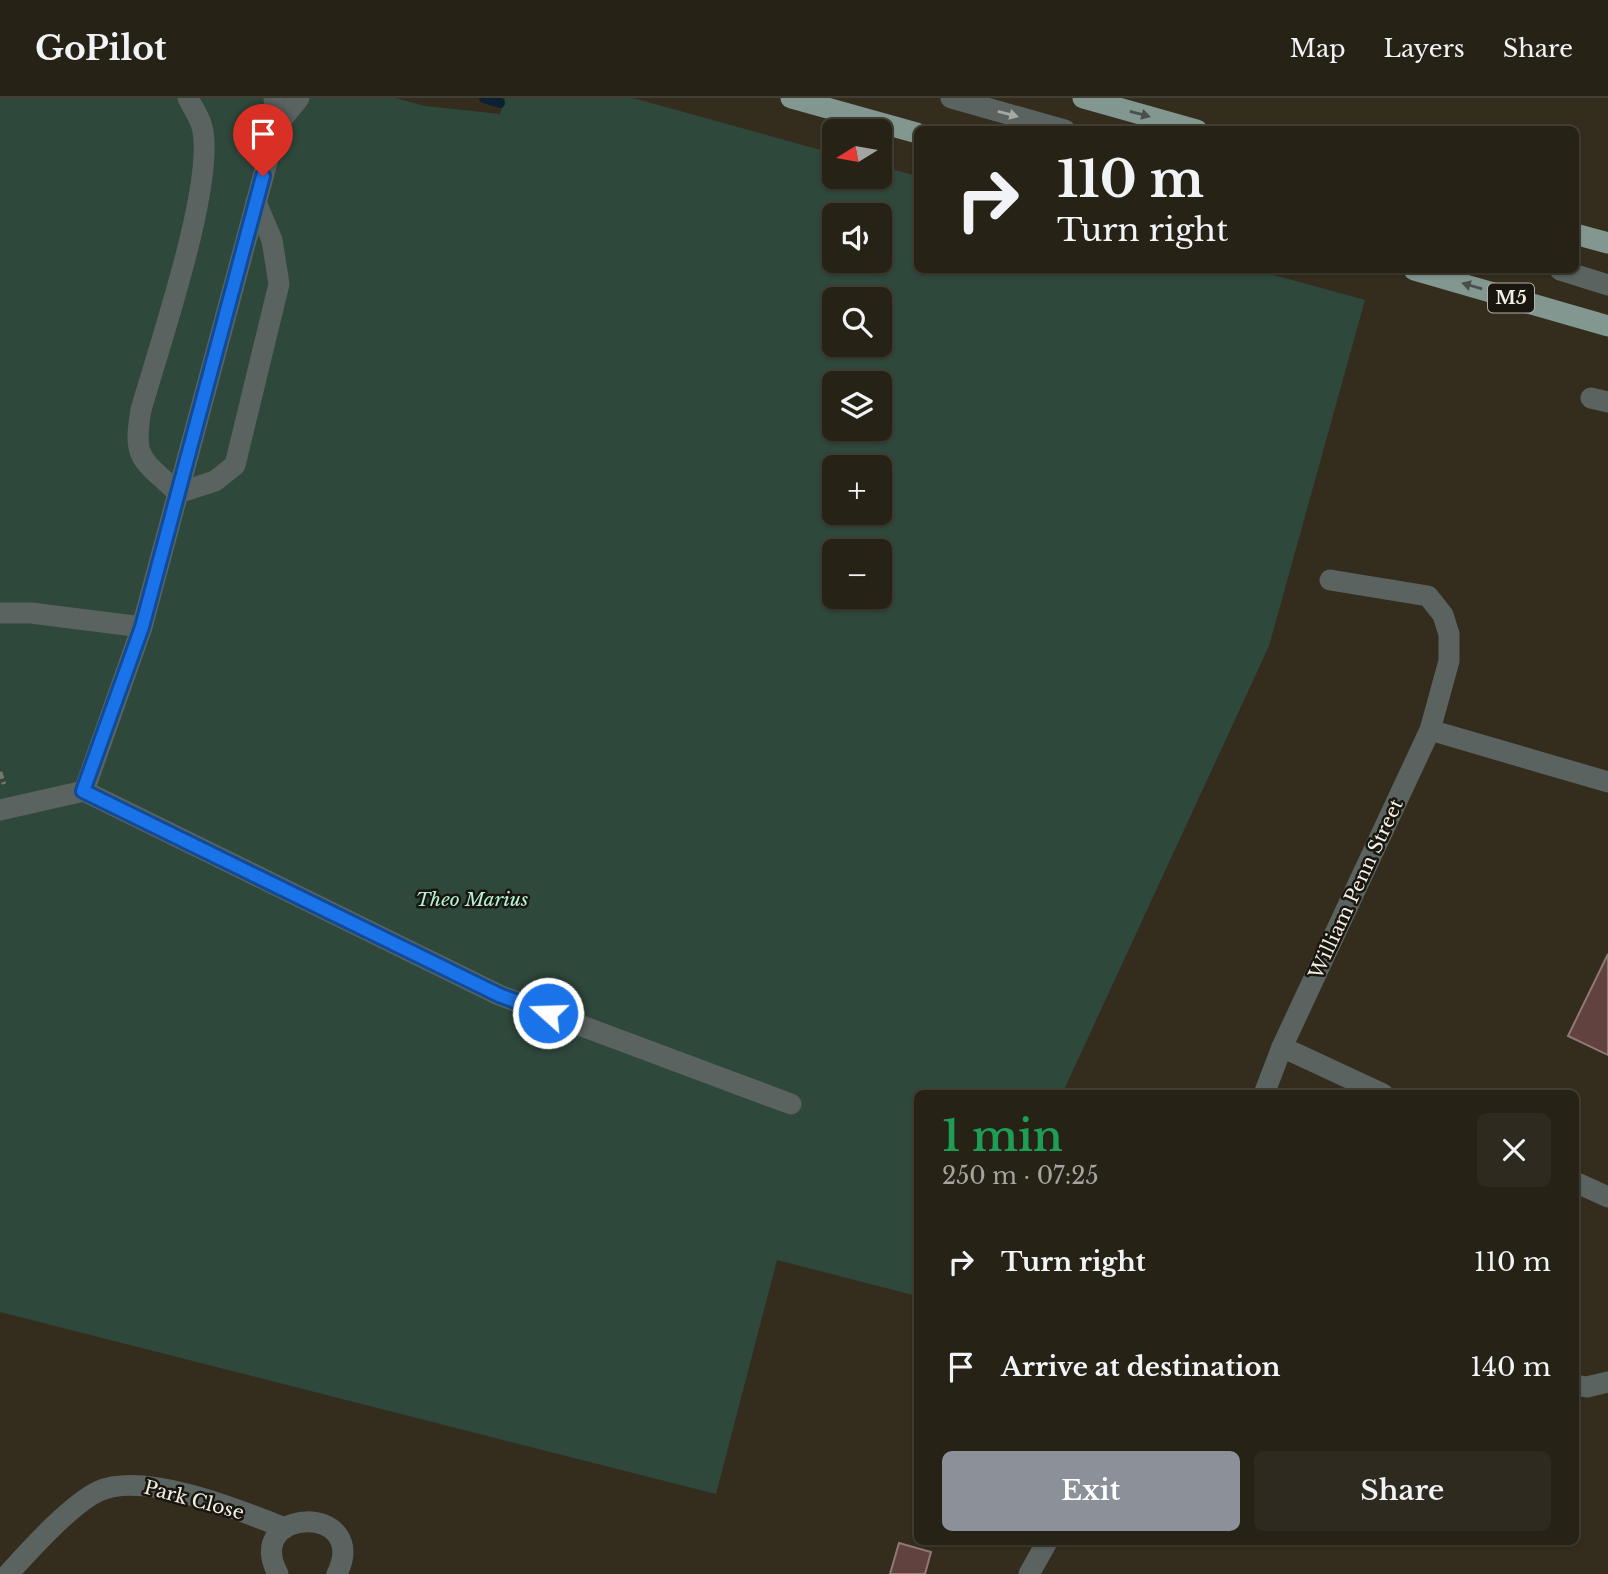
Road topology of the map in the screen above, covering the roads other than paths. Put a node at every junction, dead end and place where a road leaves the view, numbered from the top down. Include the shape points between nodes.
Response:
1 (188, 98) edge
2 (274, 98) edge
3 (299, 98) edge
4 (791, 98) edge
5 (951, 98) edge
6 (1083, 98) edge
7 (276, 125) junction
8 (1051, 126) edge
9 (1182, 126) edge
10 (914, 132) edge
11 (256, 202) junction
12 (1579, 235) edge
13 (1608, 243) edge
14 (1424, 273) edge
15 (1570, 273) edge
16 (1608, 285) edge
17 (1608, 326) edge
18 (177, 493) junction
19 (1330, 580) dead end
20 (0, 613) edge
21 (142, 627) junction
22 (1430, 730) junction
23 (1608, 782) edge
24 (83, 791) junction
25 (0, 810) edge
26 (1282, 1047) junction
27 (1266, 1090) edge
28 (1374, 1090) edge
29 (791, 1104) dead end
30 (1579, 1184) edge
31 (1608, 1197) edge
32 (1608, 1382) edge
33 (1579, 1385) edge
34 (285, 1528) junction
35 (1045, 1545) edge
36 (8, 1574) edge
37 (278, 1574) edge
38 (337, 1574) edge
39 (1029, 1574) edge

1 - 18 street via 202,127 204,162 195,217 136,440 142,457
2 - 7 street
3 - 7 street
4 - 10 main road
5 -> 8 street
6 -> 9 main road
7 - 11 street
11 - 18 street
11 - 18 street via 272,240 279,284 235,465 215,481
12 - 13 main road
17 -> 14 main road, M5
15 - 16 street
18 - 21 street
19 - 22 street, William Penn Street via 1428,596 1443,615 1449,660
20 - 21 street
21 - 24 street
22 - 23 street
22 - 26 street, William Penn Street
24 - 25 street
24 - 29 street via 499,995
26 - 27 street, William Penn Street
26 - 28 street
30 - 31 street
32 - 33 street
34 - 36 street, Park Close via 156,1486 115,1486 87,1499
34 - 37 street via 273,1549
34 - 38 street, Park Close via 308,1520 330,1528 342,1549
35 - 39 street

